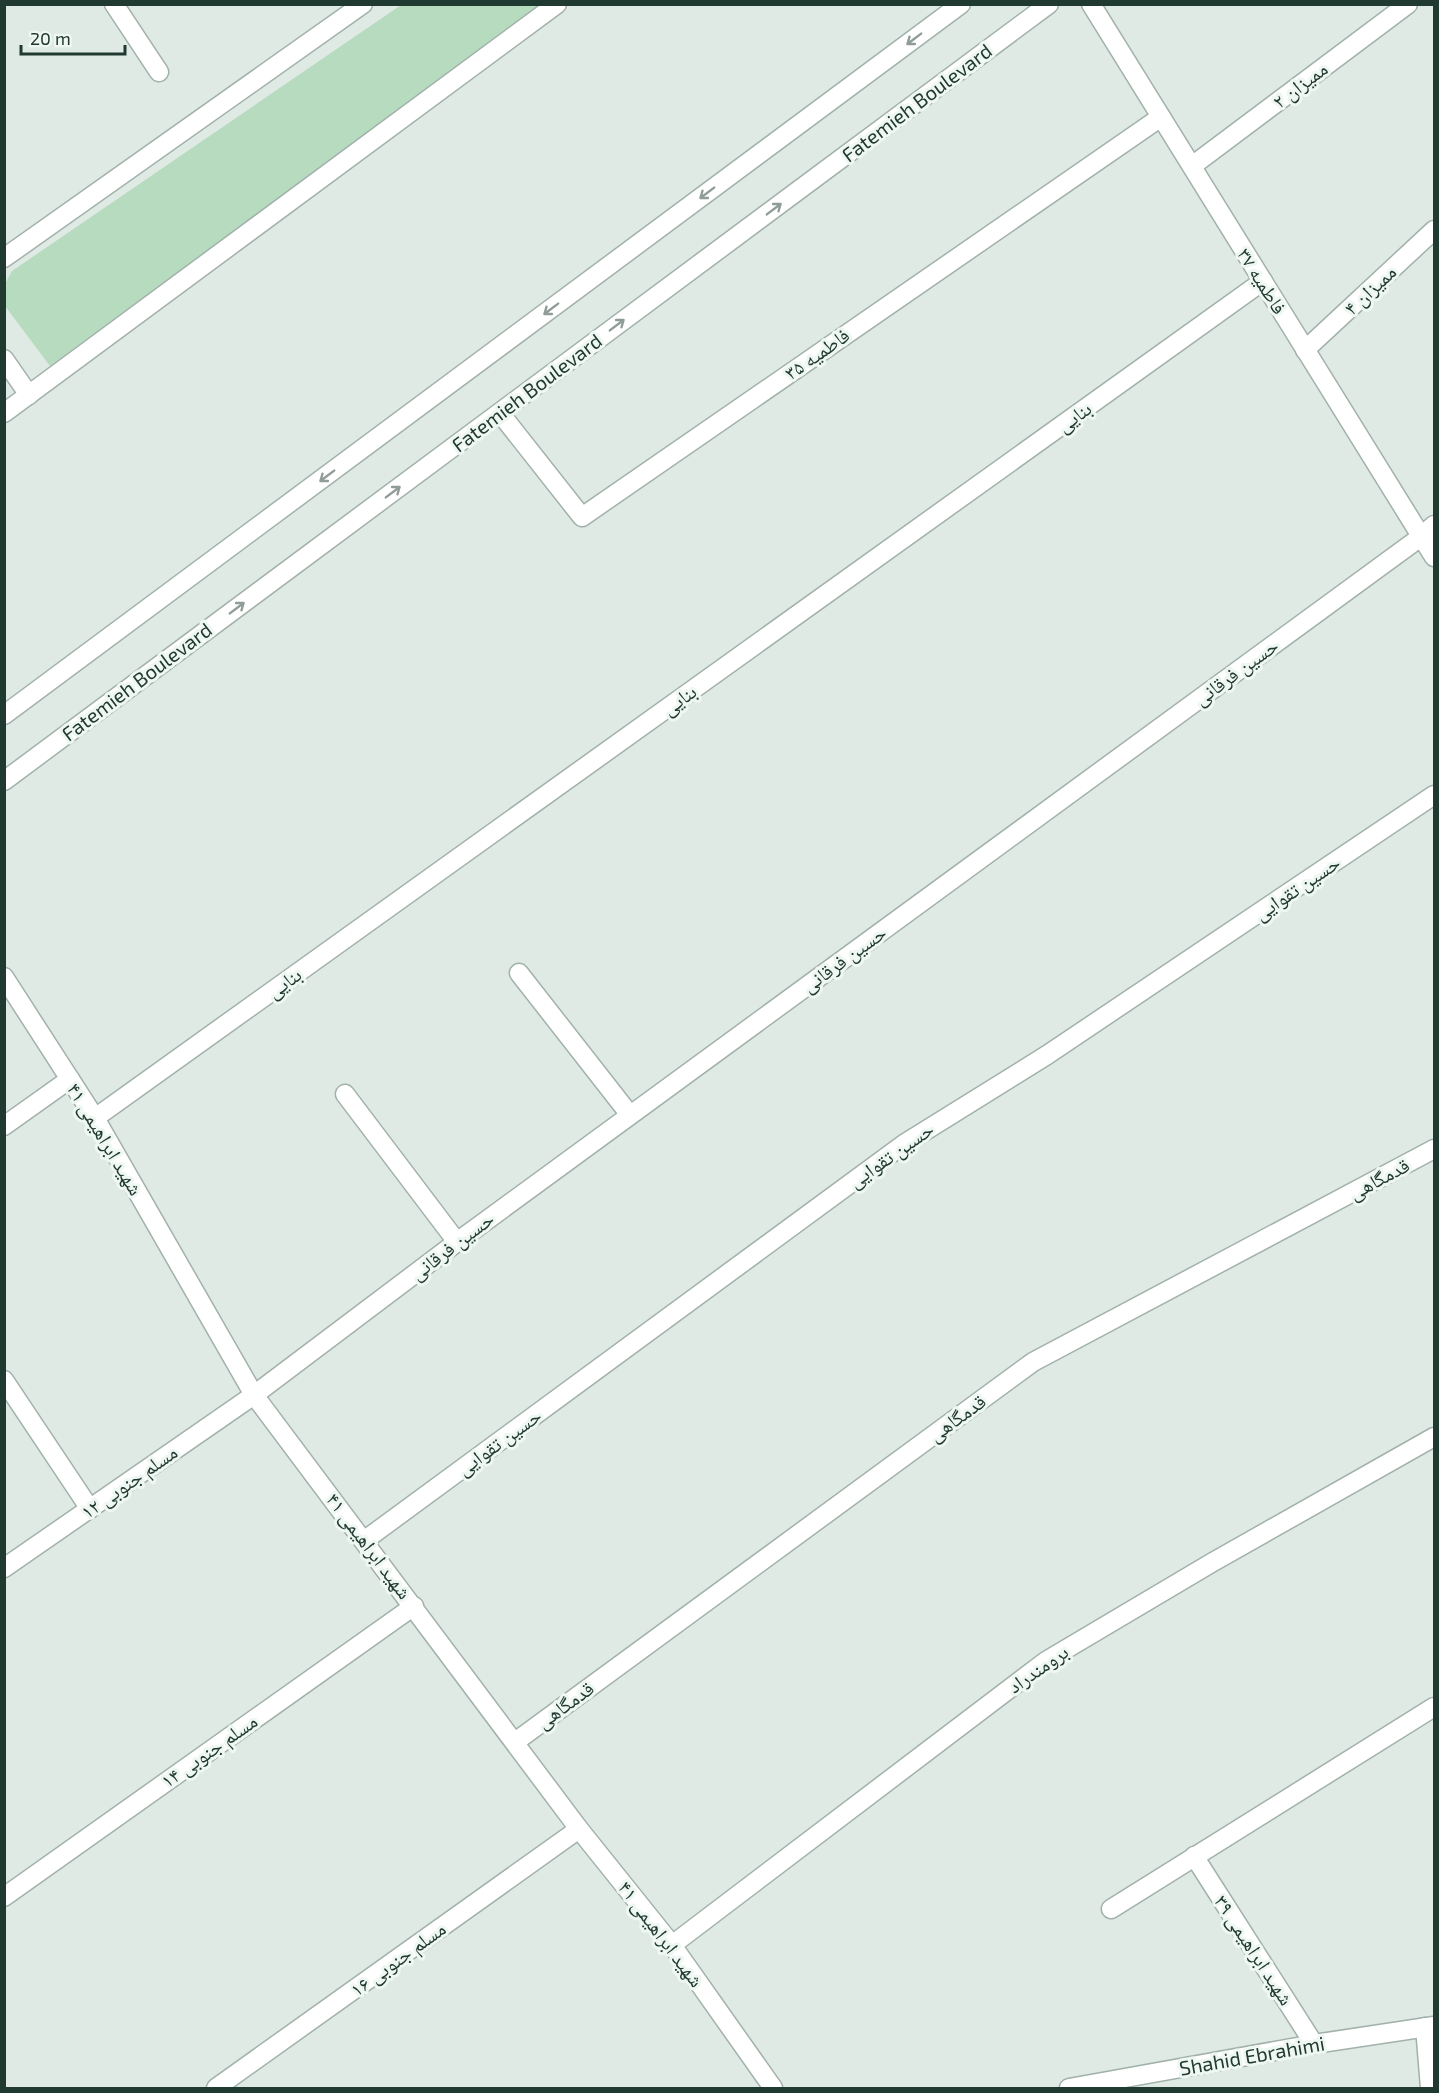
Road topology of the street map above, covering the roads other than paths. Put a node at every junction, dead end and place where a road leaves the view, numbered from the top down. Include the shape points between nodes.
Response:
1 (114, 4) edge
2 (363, 4) edge
3 (557, 4) edge
4 (961, 4) edge
5 (1049, 4) edge
6 (1091, 4) edge
7 (1408, 4) edge
8 (159, 72) dead end
9 (1161, 117) junction
10 (1192, 166) junction
11 (1434, 230) edge
12 (4, 258) edge
13 (1263, 281) junction
14 (1305, 350) junction
15 (4, 359) edge
16 (28, 395) junction
17 (500, 412) junction
18 (4, 413) edge
19 (1428, 530) edge
20 (1434, 557) edge
21 (4, 715) edge
22 (4, 781) edge
23 (1434, 795) edge
24 (519, 973) dead end
25 (4, 977) edge
26 (70, 1079) junction
27 (345, 1094) dead end
28 (630, 1115) junction
29 (95, 1118) junction
30 (4, 1126) edge
31 (1434, 1149) edge
32 (457, 1242) junction
33 (4, 1380) edge
34 (254, 1395) junction
35 (1434, 1439) edge
36 (90, 1509) junction
37 (365, 1540) junction
38 (4, 1568) edge
39 (414, 1606) junction
40 (1434, 1707) edge
41 (515, 1742) junction
42 (579, 1829) junction
43 (1194, 1856) junction
44 (4, 1897) edge
45 (1111, 1909) dead end
46 (672, 1945) junction
47 (1430, 2026) edge
48 (1314, 2044) junction
49 (216, 2088) edge
50 (773, 2088) edge
51 (1069, 2088) edge
52 (1430, 2088) edge

1 - 8 street
2 - 12 street
3 - 16 street
4 -> 21 street
17 -> 5 street, Fatemieh Boulevard
6 - 9 street, فاطمیه ۳۷
7 - 10 street, ممیزان ۲
9 - 10 street, فاطمیه ۳۷
9 - 17 street, فاطمیه ۳۵ via 582,517
10 - 13 street, فاطمیه ۳۷
11 - 14 street, ممیزان ۴
13 - 14 street, فاطمیه ۳۷
13 - 29 street, بنایی
14 - 19 street, فاطمیه ۳۷
15 - 16 street
16 - 18 street
22 -> 17 street, Fatemieh Boulevard
19 - 20 street, فاطمیه ۳۷
19 - 28 street, حسین فرقانی
23 - 37 street, حسین تقوایی via 1047,1055 904,1144
24 - 28 street
25 - 26 street, شهید ابراهیمی ۴۱
26 - 29 street, شهید ابراهیمی ۴۱
26 - 30 street
27 - 32 street
28 - 32 street, حسین فرقانی
29 - 34 street, شهید ابراهیمی ۴۱
31 - 41 street, قدمگاهی via 1033,1362
32 - 34 street, حسین فرقانی
33 - 36 street
34 - 36 street, مسلم جنوبی ۱۲
34 - 37 street, شهید ابراهیمی ۴۱
35 - 46 street, برومندراد via 1046,1660
36 - 38 street, مسلم جنوبی ۱۲
37 - 39 street, شهید ابراهیمی ۴۱
39 - 41 street, شهید ابراهیمی ۴۱
39 - 44 street, مسلم جنوبی ۱۴
40 - 43 street
41 - 42 street, شهید ابراهیمی ۴۱
42 - 46 street, شهید ابراهیمی ۴۱
42 - 49 street, مسلم جنوبی ۱۶
43 - 45 street
43 - 48 street, شهید ابراهیمی ۳۹
46 - 50 street, شهید ابراهیمی ۴۱
47 - 48 street, Shahid Ebrahimi
47 - 52 street
48 - 51 street, Shahid Ebrahimi

